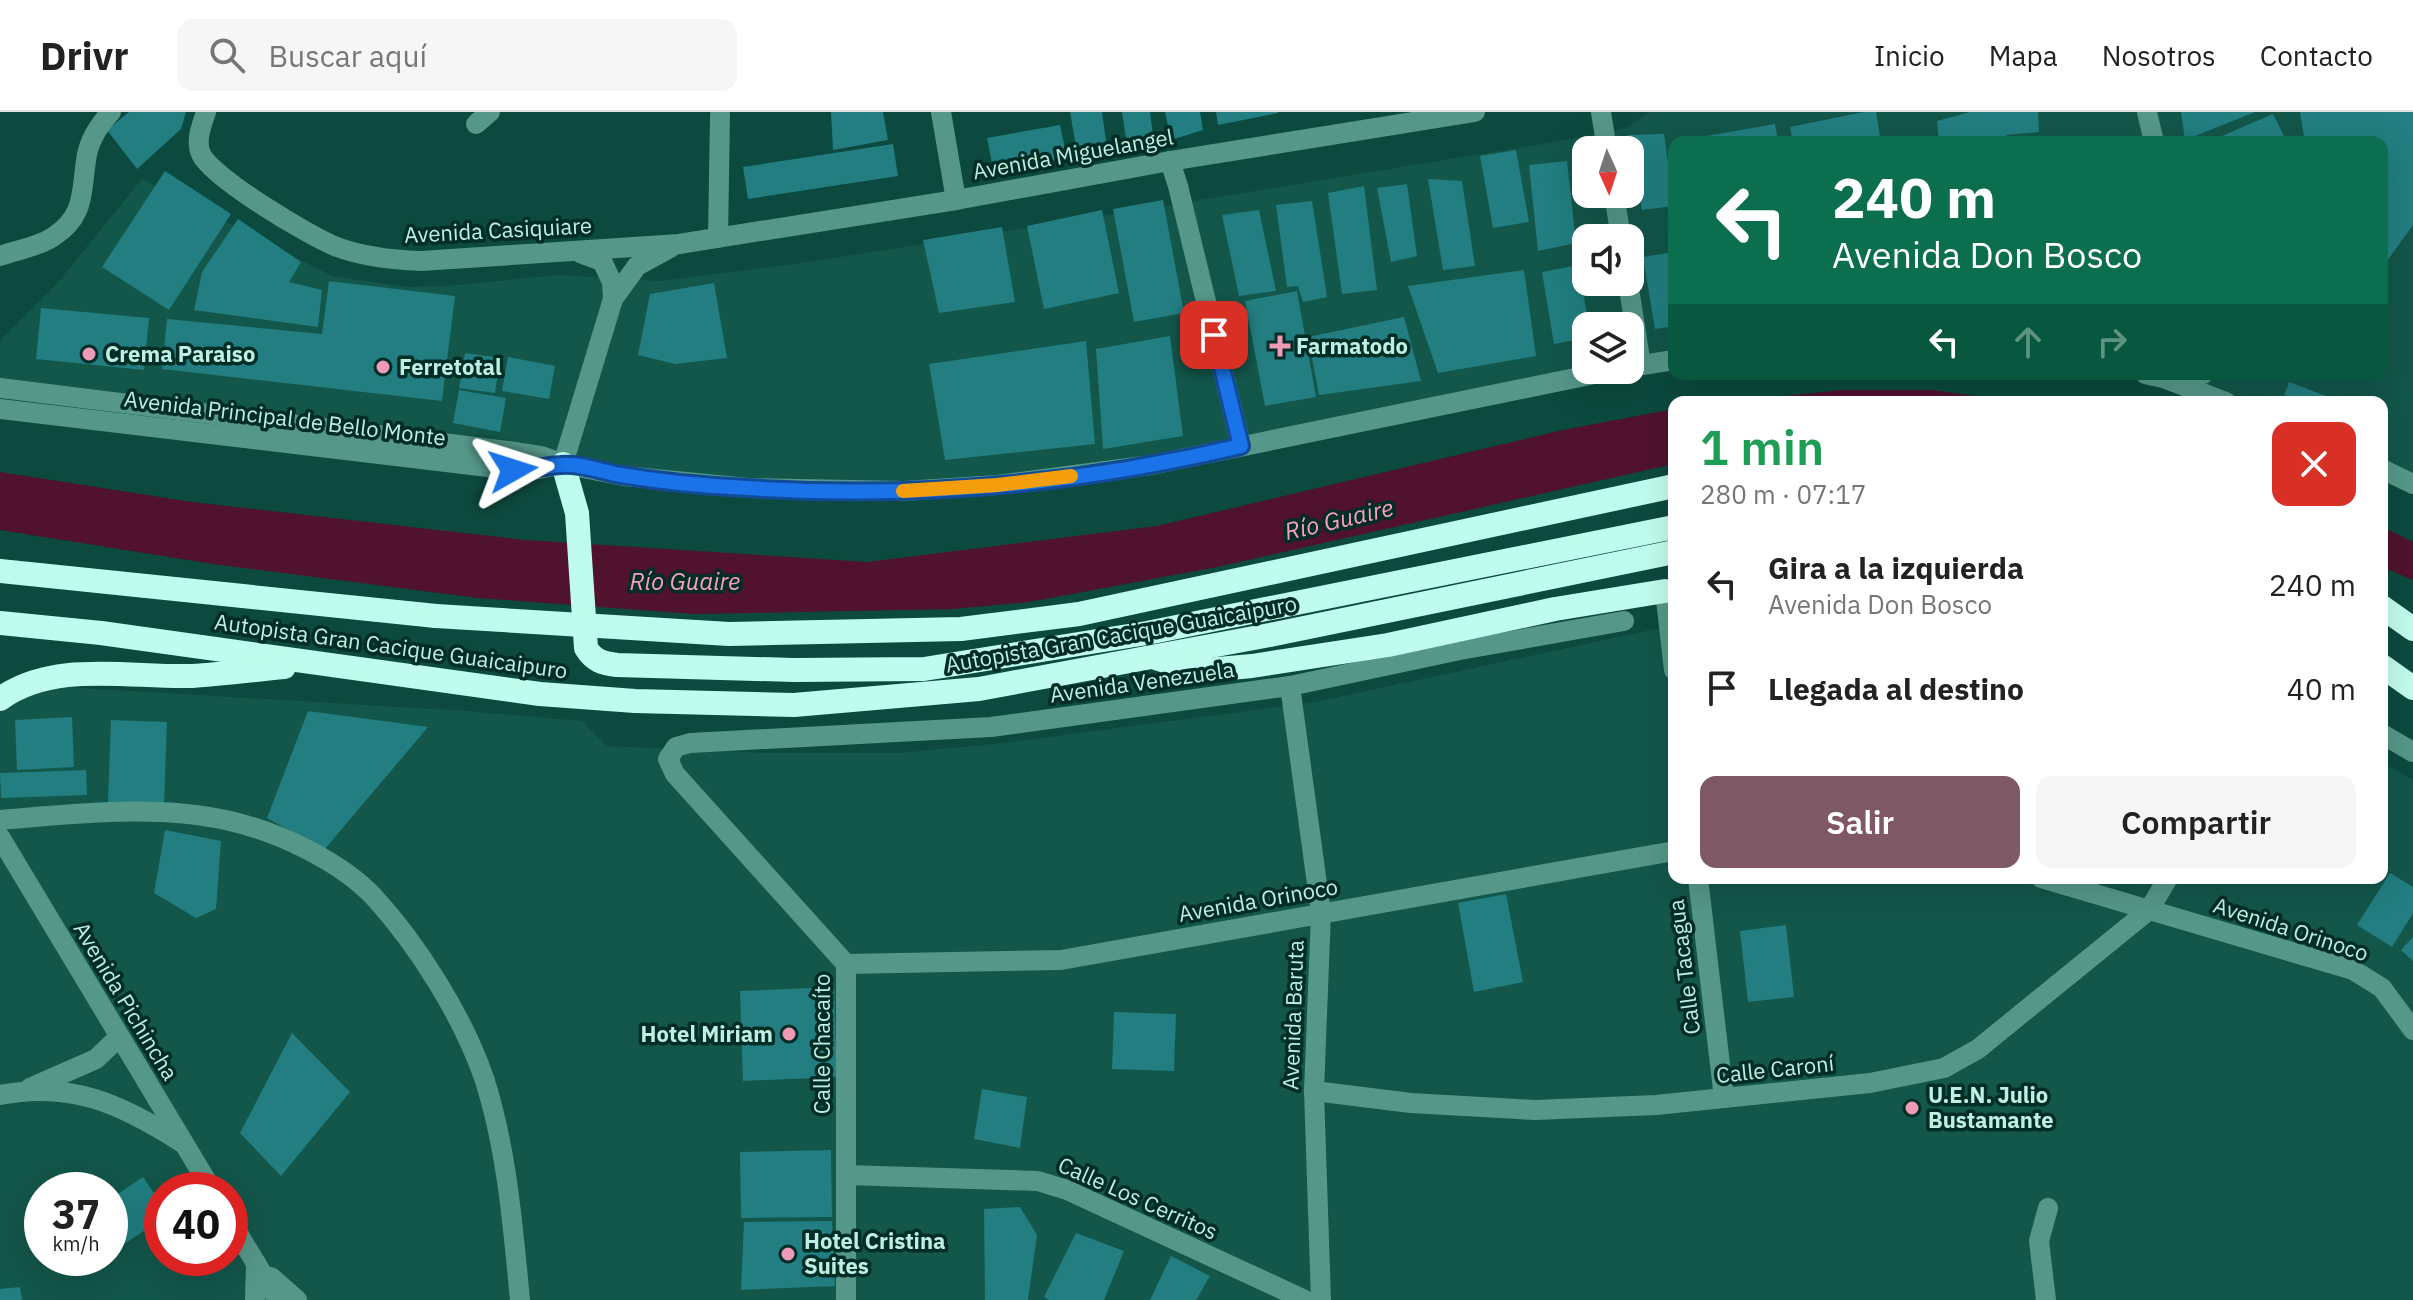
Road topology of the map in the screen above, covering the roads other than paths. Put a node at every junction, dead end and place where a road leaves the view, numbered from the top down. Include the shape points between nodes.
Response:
1 (111, 112) edge
2 (206, 112) edge
3 (941, 112) edge
4 (1475, 112) edge
5 (1601, 112) edge
6 (2147, 112) edge
7 (720, 115) dead end
8 (1409, 117) edge
9 (1605, 136) edge
10 (2153, 136) edge
11 (1170, 161) junction
12 (956, 200) junction
13 (718, 238) junction
14 (679, 244) junction
15 (572, 251) junction
16 (0, 256) edge
17 (613, 299) junction
18 (1668, 361) edge
19 (1644, 365) edge
20 (1572, 379) edge
21 (2165, 380) edge
22 (0, 388) edge
23 (2209, 396) edge
24 (0, 409) edge
25 (1241, 446) junction
26 (563, 464) junction
27 (2388, 472) edge
28 (2413, 484) edge
29 (1668, 487) edge
30 (1668, 528) edge
31 (1668, 553) edge
32 (0, 571) edge
33 (1668, 591) edge
34 (2388, 611) edge
35 (1624, 621) dead end
36 (0, 623) edge
37 (2413, 629) edge
38 (1153, 657) junction
39 (325, 663) junction
40 (2388, 670) edge
41 (1290, 686) junction
42 (2413, 688) edge
43 (0, 699) edge
44 (2388, 737) edge
45 (2413, 752) edge
46 (668, 759) joint
47 (0, 820) edge
48 (0, 837) edge
49 (1668, 852) edge
50 (1699, 884) edge
51 (2061, 884) edge
52 (2164, 884) edge
53 (2149, 910) junction
54 (1321, 913) junction
55 (846, 964) junction
56 (2413, 1030) edge
57 (119, 1037) junction
58 (26, 1090) junction
59 (1314, 1091) junction
60 (0, 1095) edge
61 (1724, 1098) junction
62 (184, 1144) junction
63 (201, 1172) edge
64 (847, 1175) junction
65 (2048, 1208) dead end
66 (248, 1250) edge
67 (256, 1263) junction
68 (255, 1300) edge
69 (278, 1300) edge
70 (297, 1300) edge
71 (520, 1300) edge
72 (846, 1300) edge
73 (1305, 1300) edge
74 (1321, 1300) edge
75 (2046, 1300) edge

1 - 16 street via 96,128 81,206 67,225 51,239
2 - 15 street, Avenida Casiquiare via 198,143 208,163 260,203 335,246 389,260 421,261
3 - 12 street
4 - 8 street, Avenida Miguelangel
5 - 9 street
6 - 10 street
7 - 13 street
8 - 11 street, Avenida Miguelangel
11 - 12 street, Avenida Miguelangel
11 - 25 street
12 - 13 street, Avenida Miguelangel
13 - 14 street, Avenida Miguelangel
14 - 15 street, Avenida Casiquiare
14 - 17 street via 637,266
15 - 17 street via 602,261
17 - 26 street
18 - 19 street
20 - 25 street, Avenida Principal de Bello Monte
21 - 23 street
22 - 26 street, Avenida Principal de Bello Monte via 516,452
24 - 26 street, Avenida Principal de Bello Monte via 513,470
25 - 26 street, Avenida Principal de Bello Monte via 1086,474 904,491 735,487
26 - 30 highway via 577,513 586,648 592,657 617,665 924,669 1147,633
27 - 28 street
29 - 32 highway, Autopista Gran Cacique Guaicaipuro, bridge via 1079,614 961,629 715,633 436,616
31 - 38 highway, Autopista Gran Cacique Guaicaipuro
33 - 38 highway via 1252,666 1196,671
34 - 37 highway
35 - 41 street, Avenida Venezuela
36 - 39 highway, Autopista Gran Cacique Guaicaipuro
38 - 39 highway, Autopista Gran Cacique Guaicaipuro via 979,689 794,705 540,694
39 - 43 highway via 191,676 52,677
40 - 42 highway
41 - 46 street, Avenida Venezuela via 991,727 690,743 676,747
41 - 54 street, Avenida Baruta
44 - 45 street
46 - 55 street, Calle Chacaíto via 675,774
47 - 71 street via 162,812 232,822 302,847 373,896 430,973 484,1079 496,1122
48 - 57 street, Avenida Pichincha
49 - 54 street, Avenida Orinoco
50 - 61 street, Calle Tacagua
51 - 53 street, Avenida Orinoco
52 - 53 street, Calle Caroní
53 - 56 street, Avenida Orinoco via 2353,970 2382,988
53 - 61 street, Calle Caroní via 1978,1049 1944,1068 1870,1083
54 - 55 street, Avenida Orinoco via 1061,960
54 - 59 street, Avenida Baruta
55 - 64 street, Calle Chacaíto
57 - 58 street via 96,1059
57 - 62 street, Avenida Pichincha
58 - 60 street
58 - 62 street via 62,1090 98,1100 142,1117
59 - 61 street, Calle Caroní via 1535,1110
59 - 74 street, Avenida Baruta
62 - 63 street, Avenida Pichincha
64 - 72 street, Calle Chacaíto
64 - 73 street, Calle Los Cerritos via 1038,1181
65 - 75 street via 2039,1241
66 - 67 street
67 - 68 street
67 - 69 street
67 - 70 street

